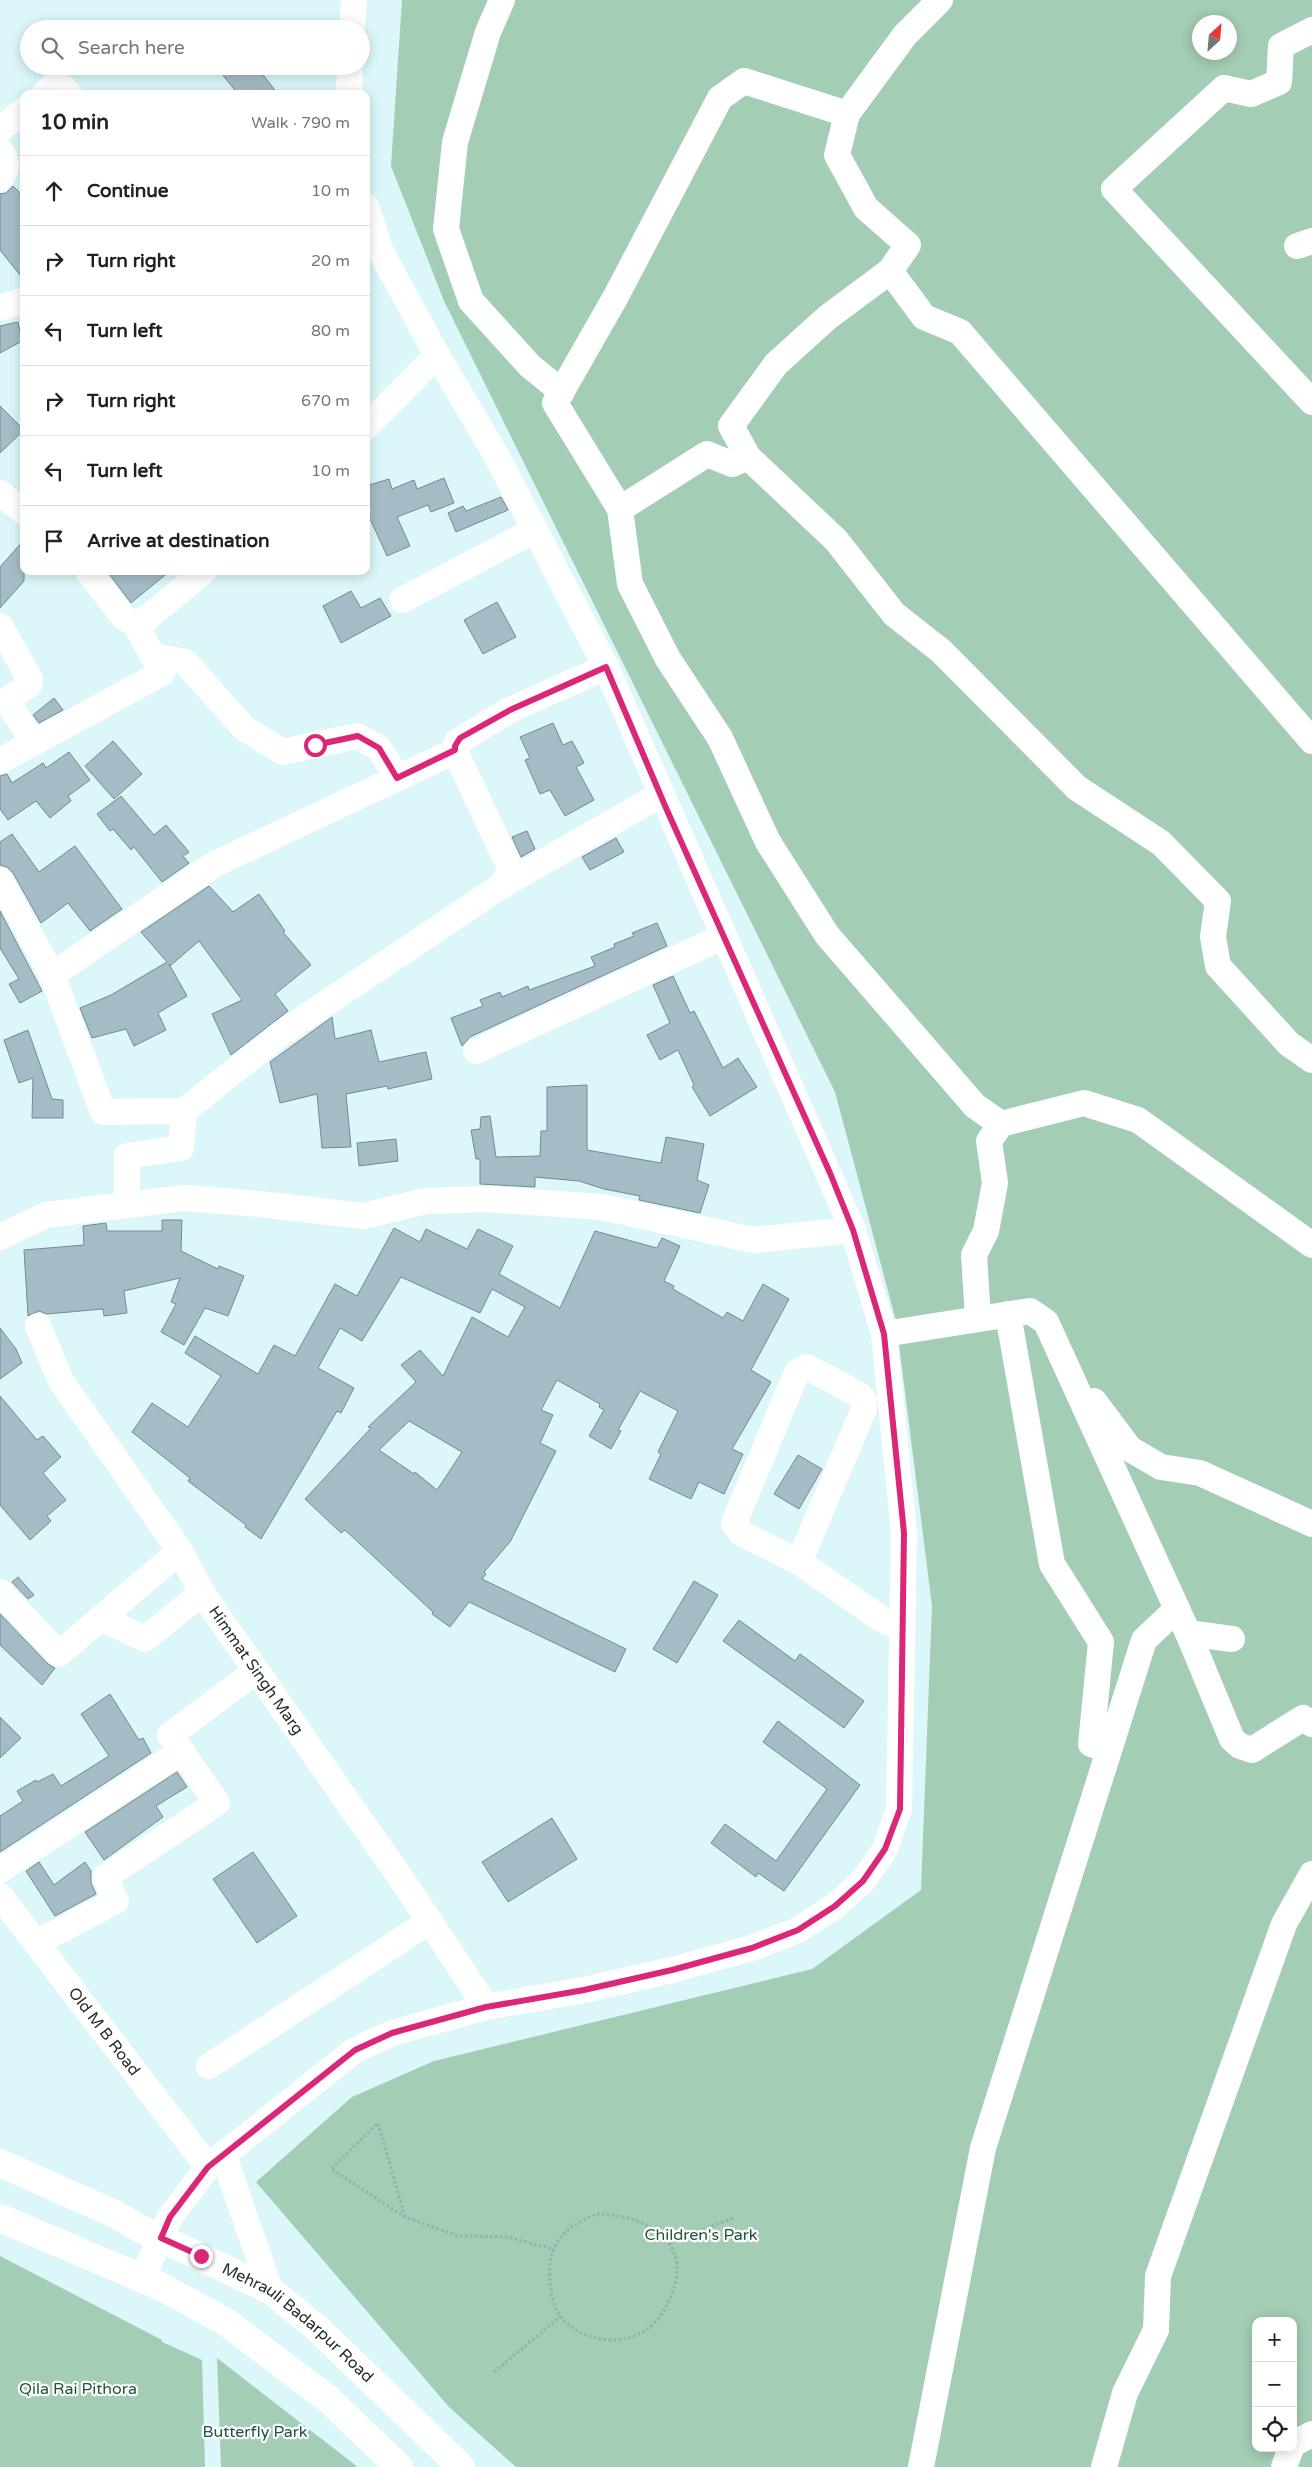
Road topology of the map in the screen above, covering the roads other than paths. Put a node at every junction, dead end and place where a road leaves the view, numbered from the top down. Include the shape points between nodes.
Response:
1 (354, 0) edge
2 (502, 0) edge
3 (940, 0) edge
4 (353, 20) edge
5 (1312, 30) edge
6 (350, 75) edge
7 (49, 90) edge
8 (65, 90) edge
9 (349, 90) edge
10 (20, 113) edge
11 (847, 114) junction
12 (0, 130) edge
13 (0, 151) edge
14 (0, 179) edge
15 (370, 218) edge
16 (890, 271) junction
17 (20, 301) edge
18 (0, 308) edge
19 (437, 355) junction
20 (562, 392) junction
21 (1312, 402) edge
22 (370, 423) edge
23 (748, 457) junction
24 (0, 493) edge
25 (20, 509) edge
26 (620, 509) junction
27 (535, 530) junction
28 (91, 575) edge
29 (199, 575) edge
30 (402, 600) dead end
31 (135, 623) junction
32 (0, 626) edge
33 (153, 656) junction
34 (606, 667) junction
35 (1312, 741) edge
36 (33, 742) junction
37 (455, 750) junction
38 (0, 761) edge
39 (397, 778) junction
40 (660, 795) junction
41 (0, 880) edge
42 (501, 886) junction
43 (724, 936) junction
44 (52, 975) junction
45 (476, 1050) dead end
46 (1312, 1060) edge
47 (184, 1111) junction
48 (1001, 1124) junction
49 (127, 1204) junction
50 (853, 1230) junction
51 (0, 1237) edge
52 (1312, 1245) edge
53 (1008, 1314) junction
54 (978, 1319) junction
55 (38, 1326) dead end
56 (884, 1334) junction
57 (1066, 1365) junction
58 (890, 1399) junction
59 (864, 1400) junction
60 (1312, 1524) edge
61 (180, 1551) junction
62 (799, 1562) junction
63 (0, 1592) edge
64 (202, 1593) junction
65 (1177, 1609) junction
66 (101, 1618) junction
67 (902, 1626) junction
68 (1188, 1633) junction
69 (1232, 1639) dead end
70 (256, 1671) junction
71 (1312, 1724) edge
72 (1108, 1750) junction
73 (182, 1751) junction
74 (0, 1870) edge
75 (1312, 1874) edge
76 (0, 1896) edge
77 (430, 1921) junction
78 (36, 1943) junction
79 (486, 2007) junction
80 (209, 2066) dead end
81 (216, 2160) junction
82 (0, 2163) edge
83 (0, 2218) edge
84 (161, 2238) junction
85 (142, 2278) junction
86 (270, 2290) junction
87 (1312, 2434) edge
88 (1297, 2442) edge
89 (1290, 2452) edge
90 (399, 2467) edge
91 (461, 2467) edge
92 (921, 2467) edge
93 (1104, 2467) edge
94 (1284, 2467) edge

1 - 4 street
2 - 20 street via 488,32 455,142 446,229 471,301 530,366
3 - 11 street via 905,35
5 - 21 street via 1280,46 1279,82 1251,94 1224,88 1114,189
6 - 9 street
7 - 8 street via 58,82
10 - 12 street
11 - 16 street via 837,155 866,208 908,245
11 - 20 street via 744,81 720,98
13 - 14 street via 6,161 6,169
15 - 19 street via 382,252
16 - 23 street via 828,317 776,364 732,426
16 - 35 street via 924,317 960,332
17 - 18 street
19 - 22 street
19 - 27 street via 495,453
20 - 26 street via 555,403
23 - 26 street via 732,464 707,454
23 - 46 street via 836,540 894,614 941,651 1077,788 1161,843 1218,901 1213,937 1218,966 1289,1044
24 - 25 street
26 - 48 street via 630,584 668,659 720,738 768,842 827,934 975,1106
27 - 30 street
27 - 34 street
28 - 31 street via 122,615
29 - 31 street via 146,619
31 - 33 street
32 - 36 street via 30,679 29,685 16,692 9,704
33 - 36 street via 162,673
33 - 39 street via 185,662 244,728 283,752 358,736 379,748
34 - 37 street via 510,710 460,738
34 - 40 street
36 - 38 street
37 - 39 street
37 - 42 street via 509,866 509,873
39 - 44 street via 215,864
40 - 42 street
40 - 43 street
41 - 44 street
42 - 47 street via 282,1033
43 - 45 street
43 - 50 street
44 - 47 street via 103,1112
47 - 49 street via 181,1148 127,1156
48 - 52 street via 1084,1103 1138,1120
48 - 54 street via 989,1142 994,1183 986,1231 974,1255
49 - 50 street via 184,1198 363,1216 426,1201 487,1199 602,1206 753,1240
49 - 51 street via 46,1215
50 - 56 street
53 - 54 street
53 - 57 street via 1030,1311 1046,1322
53 - 72 street via 1052,1564 1100,1642 1090,1744
54 - 56 street
55 - 61 street, Himmat Singh Marg via 61,1381
56 - 58 street
57 - 60 street via 1130,1449 1161,1467 1200,1473
57 - 65 street
58 - 59 street
58 - 67 street via 904,1533
59 - 62 street via 864,1409
59 - 62 street via 807,1367 797,1372 734,1523 741,1533
61 - 64 street, Himmat Singh Marg
61 - 66 street
62 - 67 street via 886,1622
63 - 66 street via 59,1654
64 - 66 street via 145,1639
64 - 70 street, Himmat Singh Marg
65 - 68 street
65 - 72 street via 1144,1640
67 - 79 street via 900,1809 885,1849 863,1881 835,1906 798,1930 752,1948 584,1990
68 - 69 street
68 - 71 street via 1232,1738 1240,1746 1252,1750 1303,1718
70 - 73 street via 170,1734
70 - 77 street, Himmat Singh Marg
72 - 92 street via 983,2148
73 - 74 street
73 - 78 street via 217,1803 104,1877 116,1901
75 - 93 street via 1284,1924 1158,2276 1156,2330 1125,2393
76 - 78 street, Old M B Road
77 - 79 street, Himmat Singh Marg
77 - 80 street
78 - 81 street, Old M B Road
79 - 81 street via 392,2033 355,2050
81 - 84 street via 170,2217
81 - 86 street, Old M B Road
82 - 84 main road, Mehrauli Badarpur Road
83 - 85 main road
84 - 85 street
84 - 86 main road, Mehrauli Badarpur Road
85 - 90 main road via 178,2294 259,2346 328,2399
86 - 91 main road, Mehrauli Badarpur Road via 318,2329
87 - 88 street
89 - 94 street

